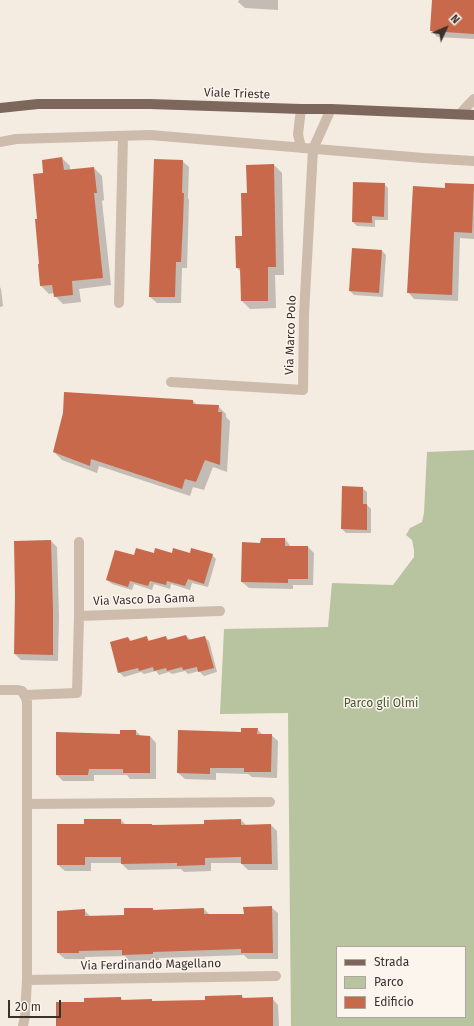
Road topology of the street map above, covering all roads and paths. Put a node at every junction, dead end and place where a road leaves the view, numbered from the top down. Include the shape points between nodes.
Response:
1 (474, 99) edge
2 (0, 108) edge
3 (301, 109) junction
4 (331, 109) junction
5 (460, 114) junction
6 (474, 115) edge
7 (123, 136) junction
8 (0, 142) edge
9 (301, 148) junction
10 (313, 149) junction
11 (474, 161) edge
12 (119, 303) dead end
13 (171, 382) dead end
14 (79, 542) dead end
15 (220, 611) dead end
16 (80, 616) junction
17 (0, 690) edge
18 (25, 695) junction
19 (270, 802) dead end
20 (28, 804) junction
21 (276, 976) dead end
22 (27, 980) junction
23 (23, 1026) edge

1 - 5 street
2 - 3 main road, Viale Trieste via 38,104 150,104
3 - 4 main road, Viale Trieste
3 - 9 street via 298,134
4 - 5 main road, Viale Trieste
4 - 10 street, Via Marco Polo
5 - 6 main road, Viale Trieste
7 - 8 street via 16,139
7 - 9 street via 150,135
7 - 12 street
9 - 10 street
10 - 11 street
10 - 13 street, Via Marco Polo via 304,315 303,390
14 - 16 street
15 - 16 street, Via Vasco Da Gama
16 - 18 street, Via Vasco Da Gama via 77,693
17 - 18 street via 18,690
18 - 20 street
19 - 20 street
20 - 22 street
21 - 22 street, Via Ferdinando Magellano
22 - 23 street

